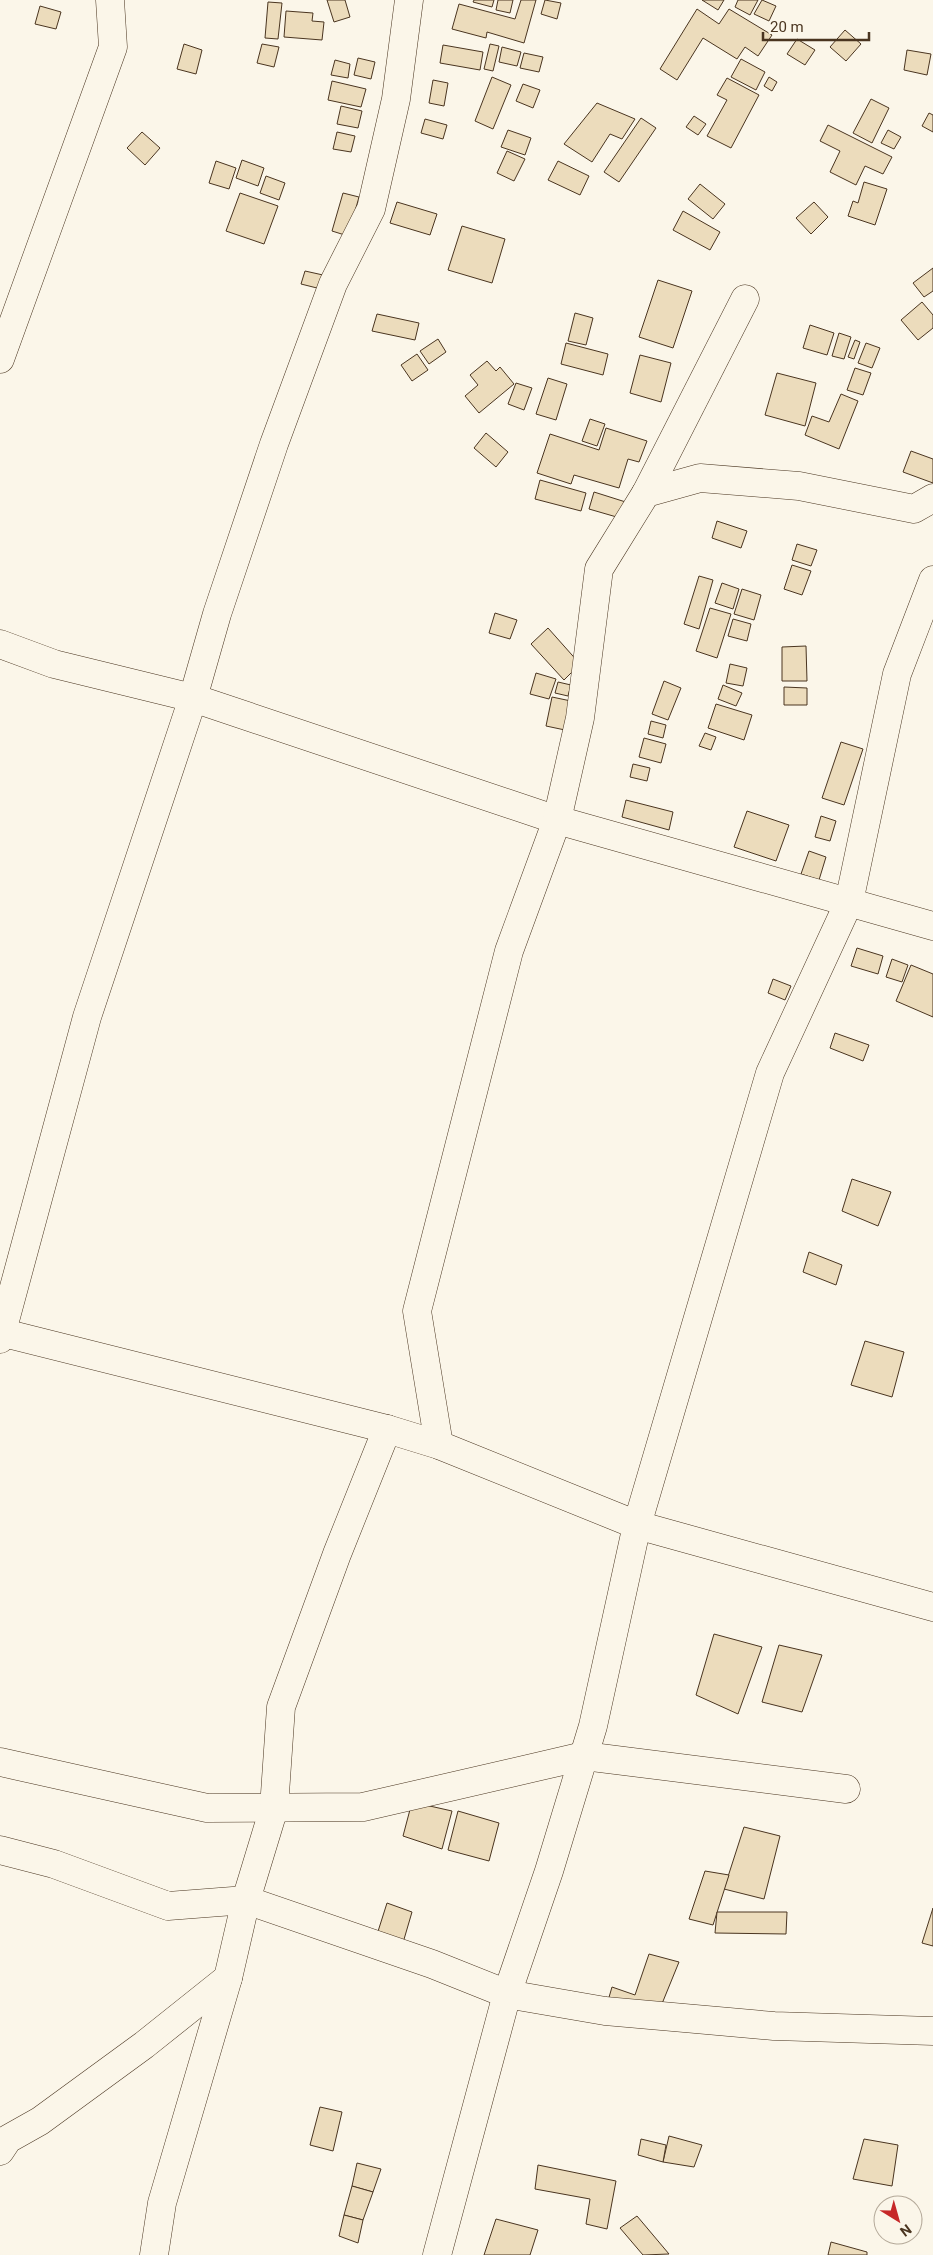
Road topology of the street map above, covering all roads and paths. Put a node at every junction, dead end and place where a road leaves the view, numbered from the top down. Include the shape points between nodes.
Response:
1 (110, 0) edge
2 (409, 0) edge
3 (745, 299) dead end
4 (0, 360) edge
5 (646, 493) junction
6 (933, 498) edge
7 (933, 580) edge
8 (0, 644) edge
9 (193, 698) junction
10 (557, 820) junction
11 (850, 902) junction
12 (933, 926) edge
13 (0, 1334) edge
14 (387, 1429) junction
15 (439, 1444) junction
16 (636, 1524) junction
17 (933, 1607) edge
18 (584, 1756) junction
19 (0, 1762) edge
20 (846, 1790) dead end
21 (274, 1808) junction
22 (0, 1850) edge
23 (246, 1900) junction
24 (228, 1978) junction
25 (507, 1994) junction
26 (933, 2031) edge
27 (3, 2141) edge
28 (154, 2255) edge
29 (437, 2255) edge

1 - 4 street via 112,47
2 - 9 street via 396,99 370,209 334,284 274,444 217,614
3 - 5 street
5 - 6 street via 700,478 799,486 914,509
5 - 10 street via 599,569 580,718
7 - 11 street via 897,674
8 - 9 street via 54,664
9 - 10 street
9 - 13 street via 87,1017
10 - 11 street
10 - 15 street via 509,951 417,1311
11 - 12 street
11 - 16 street via 770,1073
13 - 14 street
14 - 15 street
14 - 21 street via 281,1707
15 - 16 street
16 - 17 street
16 - 18 street via 606,1670
18 - 20 street
18 - 21 street via 363,1807
18 - 25 street via 550,1871
19 - 21 street via 207,1808
21 - 23 street
22 - 23 street via 54,1864 168,1906
23 - 24 street
23 - 25 street via 432,1964
24 - 27 street via 40,2122
24 - 28 street via 162,2203
25 - 26 street via 605,2011 774,2026
25 - 29 street

